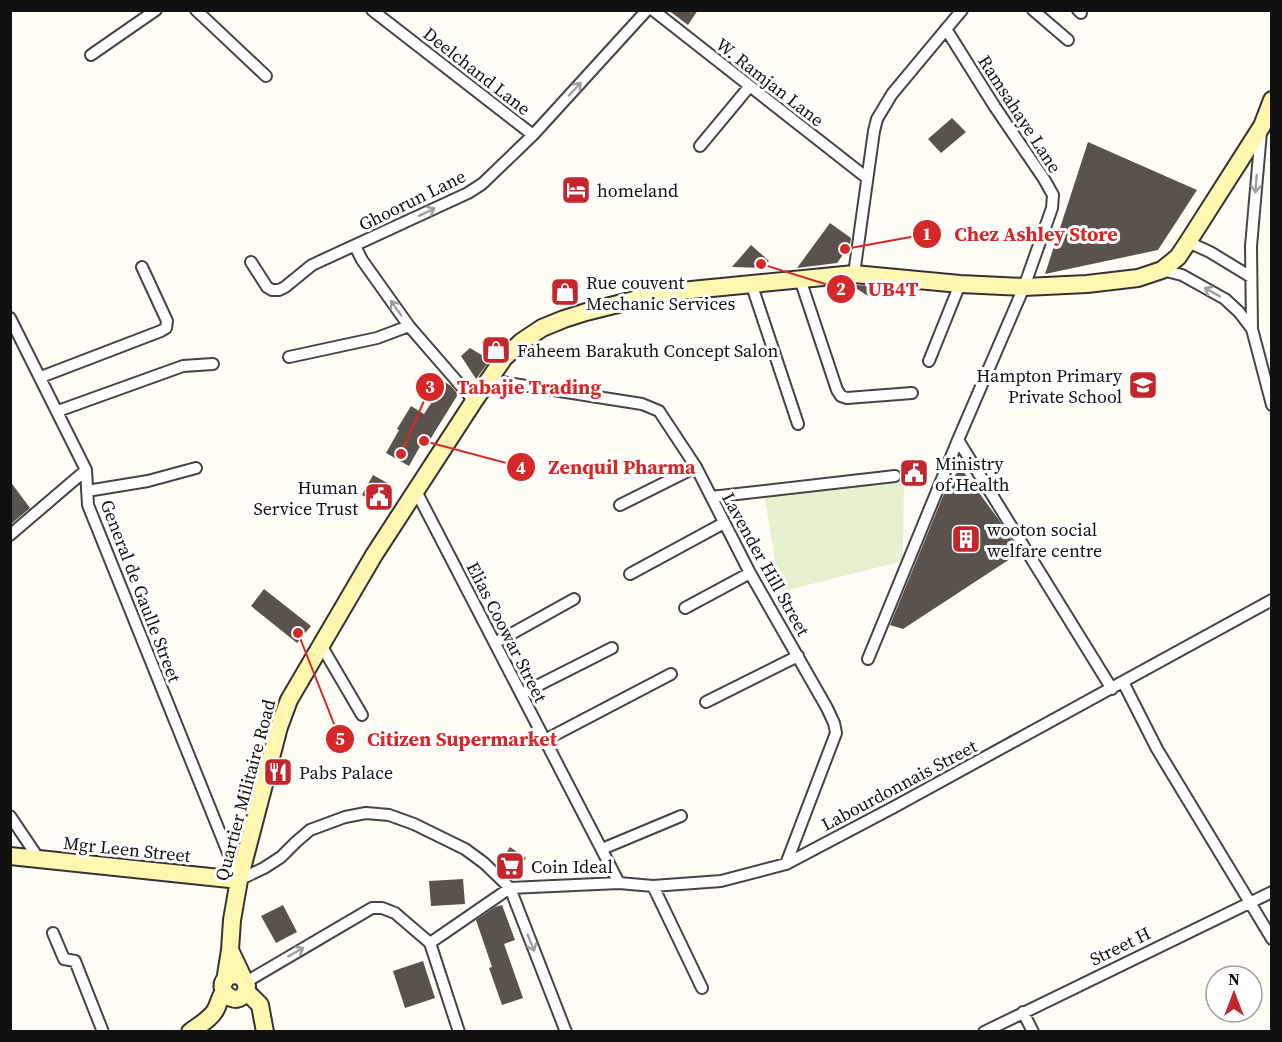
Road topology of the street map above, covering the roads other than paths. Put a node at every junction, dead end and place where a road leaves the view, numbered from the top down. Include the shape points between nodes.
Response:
1 (156, 10) edge
2 (196, 10) edge
3 (372, 10) edge
4 (647, 10) edge
5 (653, 10) edge
6 (962, 10) edge
7 (1033, 10) edge
8 (946, 29) junction
9 (1068, 40) dead end
10 (91, 55) dead end
11 (266, 76) dead end
12 (749, 87) junction
13 (1272, 100) edge
14 (1262, 126) junction
15 (533, 135) junction
16 (700, 146) dead end
17 (867, 178) junction
18 (1188, 242) junction
19 (355, 246) junction
20 (250, 262) dead end
21 (142, 267) dead end
22 (1162, 270) junction
23 (854, 274) junction
24 (1251, 277) junction
25 (800, 279) junction
26 (750, 284) junction
27 (960, 284) junction
28 (1024, 287) junction
29 (10, 318) edge
30 (409, 326) junction
31 (1252, 329) junction
32 (289, 357) dead end
33 (929, 361) dead end
34 (213, 364) dead end
35 (41, 377) junction
36 (489, 380) junction
37 (912, 393) dead end
38 (474, 401) junction
39 (1272, 405) edge
40 (58, 411) junction
41 (798, 424) dead end
42 (958, 440) junction
43 (696, 467) junction
44 (196, 468) dead end
45 (86, 470) junction
46 (895, 476) dead end
47 (87, 491) junction
48 (416, 491) junction
49 (711, 497) junction
50 (620, 506) dead end
51 (724, 524) junction
52 (10, 535) edge
53 (750, 573) junction
54 (630, 574) dead end
55 (574, 599) dead end
56 (1272, 600) edge
57 (685, 608) dead end
58 (495, 643) junction
59 (321, 645) junction
60 (612, 648) dead end
61 (798, 656) junction
62 (868, 659) dead end
63 (671, 674) dead end
64 (1123, 682) junction
65 (1112, 689) junction
66 (521, 694) junction
67 (706, 702) dead end
68 (362, 715) dead end
69 (545, 740) junction
70 (10, 816) edge
71 (681, 816) dead end
72 (602, 849) junction
73 (10, 856) edge
74 (39, 859) junction
75 (786, 864) junction
76 (239, 880) junction
77 (620, 883) junction
78 (653, 886) junction
79 (510, 888) junction
80 (1272, 892) edge
81 (1251, 902) junction
82 (53, 933) dead end
83 (1272, 939) edge
84 (430, 943) junction
85 (230, 950) junction
86 (245, 983) junction
87 (224, 986) junction
88 (702, 988) dead end
89 (1023, 1012) junction
90 (103, 1032) edge
91 (190, 1032) edge
92 (265, 1032) edge
93 (459, 1032) edge
94 (566, 1032) edge
95 (984, 1032) edge
96 (1033, 1032) edge

1 - 10 street
2 - 11 street
3 - 15 street, Deelchand Lane
15 -> 4 street, Ghoorun Lane
5 - 12 street, W. Ramjan Lane
6 - 8 street
7 - 9 street
8 - 17 street via 877,118
8 - 28 street, Ramsahaye Lane via 1053,195
12 - 16 street
12 - 17 street, W. Ramjan Lane
13 - 14 main road, Quartier Militaire Road
14 - 18 main road, Quartier Militaire Road
14 -> 24 street
19 -> 15 street, Ghoorun Lane via 468,193
17 - 23 street
18 - 22 main road, Quartier Militaire Road
18 - 24 street
19 - 20 street, Ghoorun Lane via 312,265 279,290 267,287
30 -> 19 street
21 - 35 street via 166,327
22 - 28 main road, Quartier Militaire Road via 1138,278
31 -> 22 street via 1225,299 1182,275
23 - 25 main road, Quartier Militaire Road
23 - 27 main road, Quartier Militaire Road
24 - 31 street
25 - 26 main road, Quartier Militaire Road
25 - 37 street via 841,396
26 - 36 main road, Quartier Militaire Road via 646,297 564,319 521,342
26 - 41 street
27 - 28 main road, Quartier Militaire Road
27 - 33 street
28 - 42 street
29 - 35 street, General de Gaulle Street
30 - 32 street via 377,338
30 - 38 street
31 - 39 street
34 - 40 street via 183,366
35 - 40 street, General de Gaulle Street
36 - 38 main road, Quartier Militaire Road
36 - 43 street, Lavender Hill Street via 642,404 659,411
38 - 48 main road, Quartier Militaire Road
40 - 45 street, General de Gaulle Street
42 - 62 street
42 - 65 street
43 - 49 street, Lavender Hill Street
43 - 50 street
44 - 47 street
45 - 47 street, General de Gaulle Street
45 - 52 street
46 - 49 street
47 - 76 street, General de Gaulle Street via 88,505
48 - 58 street, Elias Coowar Street
48 - 59 main road, Quartier Militaire Road
49 - 51 street, Lavender Hill Street
51 - 53 street, Lavender Hill Street
51 - 54 street
53 - 57 street
53 - 61 street, Lavender Hill Street
55 - 58 street
56 - 64 street, Labourdonnais Street
58 - 66 street, Elias Coowar Street
59 - 68 street
59 - 76 main road, Quartier Militaire Road via 289,700 279,727
60 - 66 street
61 - 67 street
61 - 75 street, Lavender Hill Street via 836,733
63 - 69 street
64 - 65 street, Labourdonnais Street
64 - 81 street via 1157,749
65 - 75 street, Labourdonnais Street
66 - 69 street, Elias Coowar Street
69 - 72 street, Elias Coowar Street
70 - 74 street
71 - 72 street
72 - 77 street, Elias Coowar Street
73 - 74 main road, Mgr Leen Street
74 - 76 main road, Mgr Leen Street
75 - 78 street, Labourdonnais Street via 721,881
76 - 79 street via 281,857 310,830 366,813 398,818 465,849
76 - 85 main road, Quartier Militaire Road
77 - 78 street, Labourdonnais Street
77 - 79 street, Labourdonnais Street
78 - 88 street
79 - 84 street
79 -> 94 street
80 - 81 street, Street H
81 - 83 street
81 - 89 street, Street H
82 - 90 street via 64,959 75,961
86 -> 84 street via 372,908 395,913
84 - 93 street
85 - 86 main road, Quartier Militaire Road
85 - 87 main road, Quartier Militaire Road
86 - 87 main road via 243,996 238,999 227,996
86 - 92 main road, Quartier Militaire Road via 260,1005
87 - 91 main road via 215,1010
89 - 95 street, Street H
89 - 96 street

